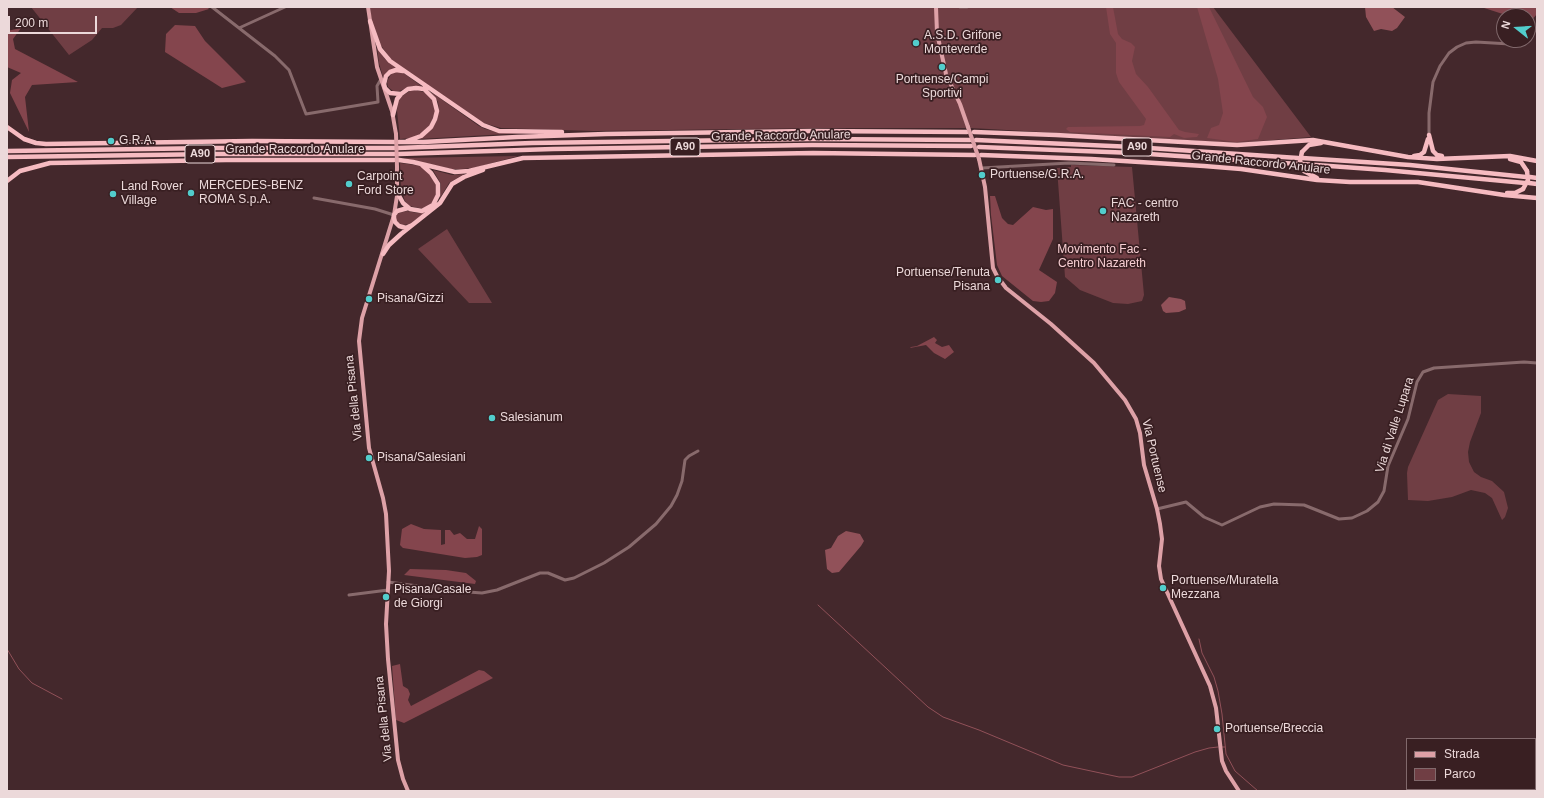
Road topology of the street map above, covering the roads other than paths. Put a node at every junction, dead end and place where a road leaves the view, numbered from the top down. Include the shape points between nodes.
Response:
1 (212, 7) edge
2 (285, 7) edge
3 (368, 7) edge
4 (936, 7) edge
5 (960, 7) edge
6 (967, 7) edge
7 (370, 21) junction
8 (239, 28) junction
9 (1496, 43) edge
10 (402, 71) junction
11 (381, 79) junction
12 (385, 88) junction
13 (401, 94) junction
14 (394, 115) junction
15 (7, 127) edge
16 (968, 130) junction
17 (974, 132) dead end
18 (606, 134) junction
19 (1429, 135) junction
20 (970, 140) dead end
21 (976, 140) dead end
22 (404, 142) junction
23 (1339, 144) junction
24 (971, 146) dead end
25 (979, 147) dead end
26 (7, 151) edge
27 (975, 155) dead end
28 (1300, 156) junction
29 (1397, 156) junction
30 (7, 157) edge
31 (980, 157) junction
32 (1467, 157) junction
33 (512, 160) junction
34 (1537, 161) edge
35 (419, 163) junction
36 (1114, 164) dead end
37 (982, 168) junction
38 (1528, 175) junction
39 (1537, 178) edge
40 (7, 181) edge
41 (1337, 181) junction
42 (1537, 184) edge
43 (397, 192) junction
44 (1495, 194) junction
45 (314, 198) dead end
46 (1537, 198) edge
47 (408, 208) junction
48 (394, 215) junction
49 (412, 225) junction
50 (383, 254) junction
51 (1537, 363) edge
52 (698, 451) dead end
53 (1157, 509) junction
54 (388, 582) junction
55 (388, 590) junction
56 (349, 595) dead end
57 (408, 791) edge
58 (1238, 791) edge

1 - 8 street
2 - 8 street
3 - 7 main road, Via della Pisana
4 - 16 main road, Via Portuense via 937,33 946,74 960,104
5 - 6 street
7 - 10 highway via 382,52
7 - 11 main road, Via della Pisana
8 - 11 street via 289,70 306,114 378,102 377,86
9 - 19 street via 1466,43 1449,54 1440,66 1433,82
10 - 12 highway via 388,74
10 - 18 highway via 490,129
11 - 12 main road, Via della Pisana
12 - 13 highway via 392,93
12 - 14 main road, Via della Pisana
13 - 14 highway via 396,102
13 - 22 highway via 412,88 424,89 434,98 437,108 435,118 427,131
14 - 43 main road, Via della Pisana, bridge
15 - 22 highway, Grande Raccordo Anulare via 24,140 49,144
16 - 18 highway, Grande Raccordo Anulare
16 - 31 main road, Via Portuense, bridge
17 - 23 highway, Grande Raccordo Anulare via 1237,145 1313,140
18 - 22 highway, Grande Raccordo Anulare
19 - 29 highway via 1422,154
19 - 32 highway via 1432,149 1437,155
20 - 26 highway, Grande Raccordo Anulare / A90 via 811,139 396,148
21 - 28 highway, Grande Raccordo Anulare / A90
23 - 28 highway via 1312,144 1306,147
23 - 29 highway, Grande Raccordo Anulare
24 - 30 highway, Grande Raccordo Anulare / A90 via 812,145 396,154
25 - 42 highway, Grande Raccordo Anulare / A90 via 1134,153 1300,164
27 - 33 highway, Grande Raccordo Anulare via 782,154
28 - 38 highway, Grande Raccordo Anulare / A90
28 - 41 highway, bridge via 1304,171 1315,178
29 - 32 highway, Grande Raccordo Anulare via 1437,159
29 - 38 highway via 1420,160 1513,160 1522,163
31 - 37 main road, Via Portuense
31 - 41 highway, Grande Raccordo Anulare via 1090,159 1212,167
32 - 34 highway, Grande Raccordo Anulare via 1513,157
33 - 35 highway, Grande Raccordo Anulare via 455,172
33 - 49 highway via 455,182 440,203
35 - 40 highway, Grande Raccordo Anulare via 397,160 50,163 20,171
35 - 47 highway via 434,176 438,195 433,205 426,210
36 - 37 street via 1069,163
37 - 53 main road, Via Portuense via 994,271 1006,288 1062,333 1094,363 1130,407 1138,425 1144,466
38 - 39 highway, Grande Raccordo Anulare / A90
38 - 44 highway, bridge via 1522,189 1515,193
41 - 44 highway, Grande Raccordo Anulare via 1418,182
43 - 47 highway
43 - 48 main road, Via della Pisana
44 - 46 highway, Grande Raccordo Anulare
45 - 48 street
47 - 48 highway
48 - 49 highway via 399,226 406,228
48 - 50 main road, Via della Pisana
49 - 50 highway via 391,243
50 - 54 main road, Via della Pisana via 362,318 359,341 369,450 386,511
51 - 53 street, Via di Valle Lupara via 1434,368 1423,372 1417,382 1408,419 1388,466 1384,491 1378,502 1352,518 1339,519 1304,505 1274,504 1260,507 1222,525 1204,518 1186,502
52 - 54 street via 685,460 679,492 656,524 629,547 574,578 565,580 548,573 540,573 497,590 482,593
53 - 58 main road, Via Portuense via 1161,535 1160,580 1210,686 1216,708 1222,761
54 - 55 main road, Via della Pisana
55 - 56 street
55 - 57 main road, Via della Pisana via 386,643 396,745 399,769

